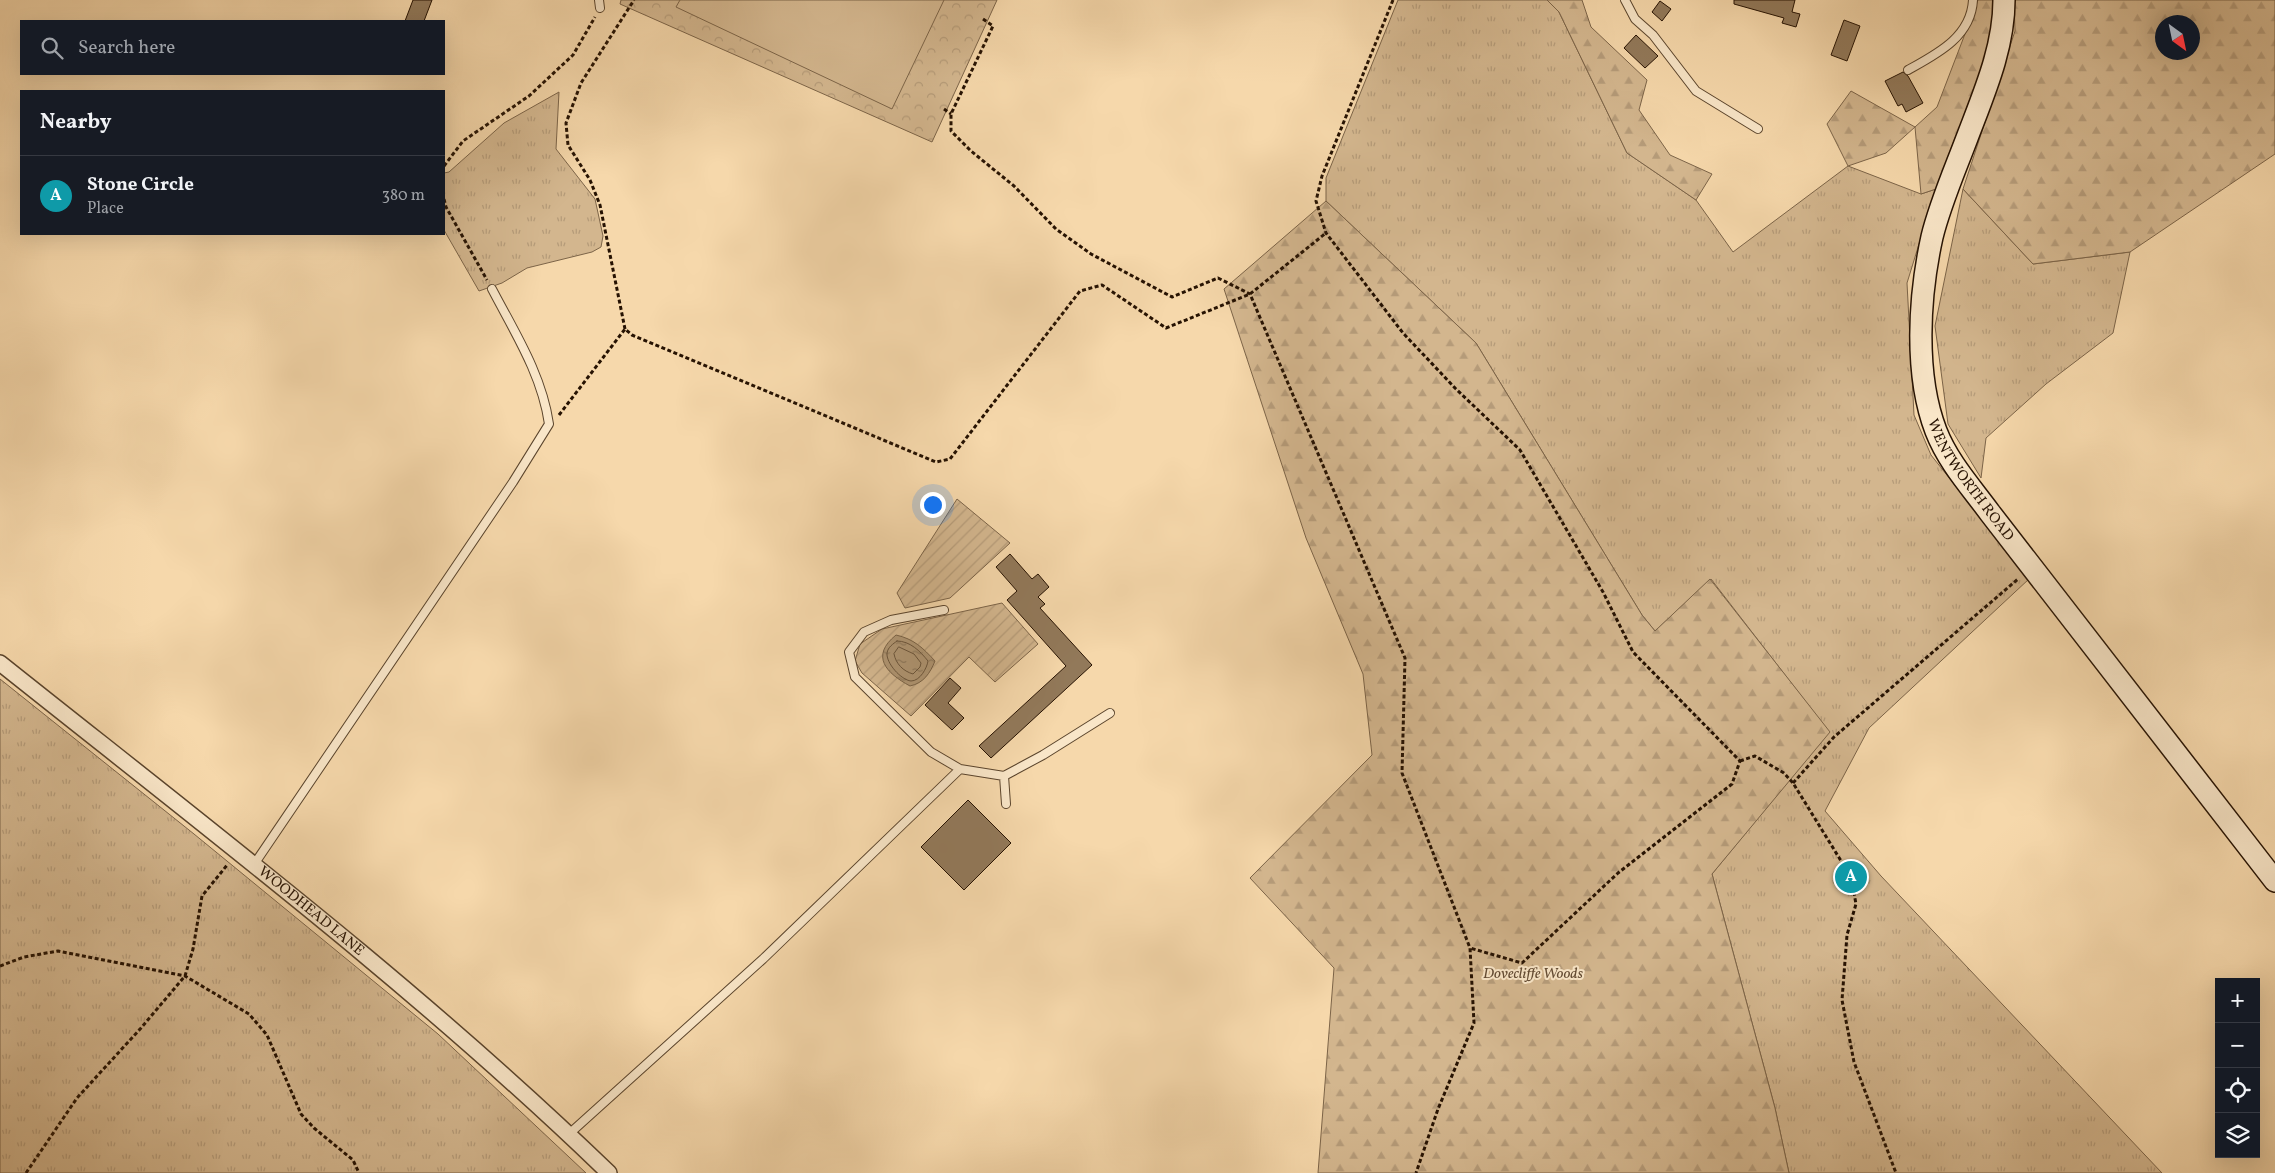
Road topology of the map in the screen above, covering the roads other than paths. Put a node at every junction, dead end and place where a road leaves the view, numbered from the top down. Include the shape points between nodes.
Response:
1 (1625, 0) edge
2 (1973, 0) edge
3 (2004, 0) edge
4 (1908, 70) dead end
5 (1758, 128) dead end
6 (492, 289) road end
7 (944, 610) dead end
8 (0, 663) edge
9 (1110, 712) dead end
10 (960, 769) junction
11 (1004, 776) junction
12 (1006, 804) dead end
13 (253, 866) junction
14 (2275, 881) edge
15 (569, 1134) junction
16 (609, 1173) edge

1 - 5 lane via 1635,19 1653,35 1696,91
2 - 4 lane via 1972,14 1962,31 1940,52
3 - 14 street, WENTWORTH ROAD via 2003,31 1990,78 1932,236 1923,289 1922,370 1936,430 1946,451 2032,567
6 - 13 lane via 538,376 549,424 508,490
7 - 10 lane via 891,620 864,632 849,652 855,677 932,752
8 - 13 street, WOODHEAD LANE
9 - 11 lane via 1044,755
10 - 11 lane
10 - 15 lane via 763,959
11 - 12 lane
13 - 15 street, WOODHEAD LANE via 413,995
15 - 16 street, WOODHEAD LANE

